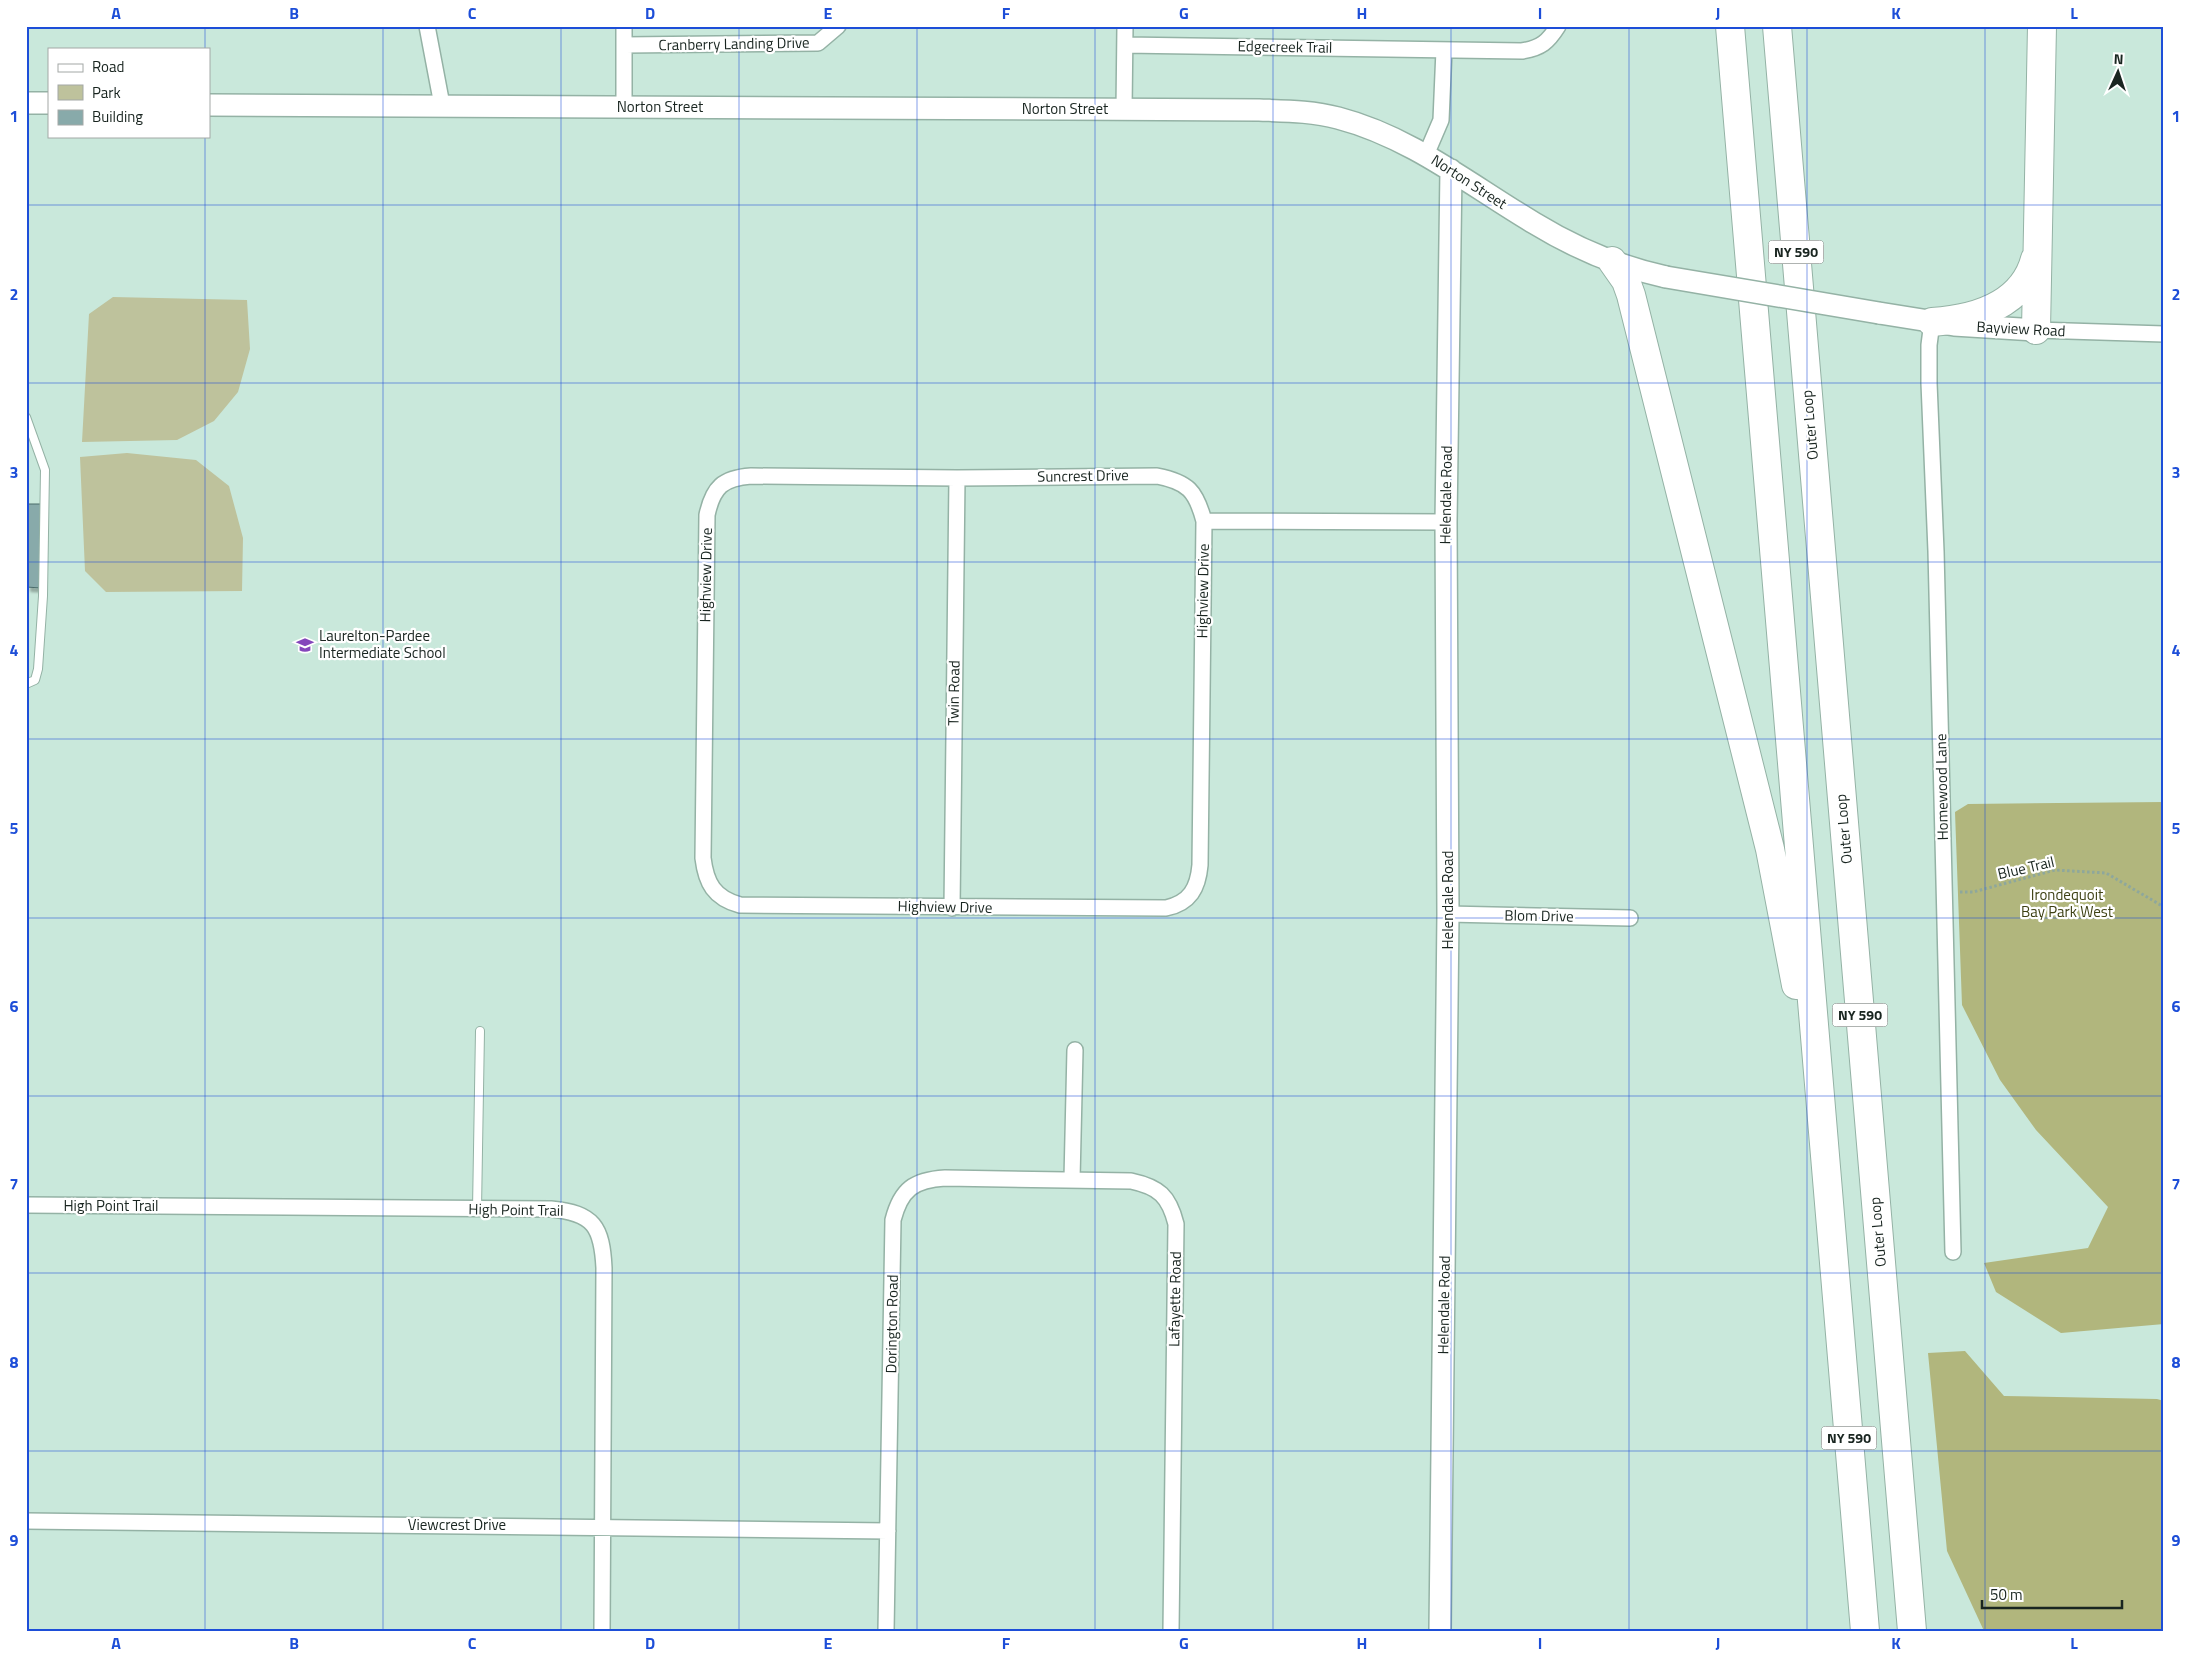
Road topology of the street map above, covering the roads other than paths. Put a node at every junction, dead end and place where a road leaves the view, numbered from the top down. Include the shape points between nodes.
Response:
1 (427, 26) edge
2 (624, 26) edge
3 (838, 26) edge
4 (1126, 26) edge
5 (1558, 26) edge
6 (1730, 26) edge
7 (1777, 26) edge
8 (1781, 26) edge
9 (2042, 26) edge
10 (625, 45) junction
11 (1125, 45) junction
12 (1444, 50) junction
13 (26, 103) edge
14 (48, 103) edge
15 (210, 104) edge
16 (442, 105) junction
17 (624, 106) junction
18 (1783, 106) junction
19 (1124, 109) junction
20 (1426, 155) junction
21 (1451, 170) junction
22 (2038, 248) junction
23 (1612, 261) junction
24 (1879, 313) joint
25 (1932, 322) junction
26 (2036, 330) junction
27 (2164, 334) edge
28 (26, 417) edge
29 (957, 478) junction
30 (709, 505) joint
31 (1204, 522) junction
32 (1446, 522) junction
33 (26, 684) edge
34 (952, 908) junction
35 (1448, 914) junction
36 (1630, 918) dead end
37 (480, 1031) dead end
38 (1075, 1050) dead end
39 (1072, 1178) junction
40 (26, 1206) edge
41 (477, 1209) junction
42 (1833, 1246) junction
43 (1953, 1252) dead end
44 (26, 1521) edge
45 (602, 1526) junction
46 (888, 1531) junction
47 (602, 1631) edge
48 (886, 1631) edge
49 (1171, 1631) edge
50 (1440, 1631) edge
51 (1865, 1631) edge
52 (1912, 1631) edge

1 - 16 street
2 - 10 street
3 - 10 street, Cranberry Landing Drive via 818,43
4 - 11 street
5 - 12 street, Edgecreek Trail via 1550,39 1536,49
6 - 42 highway, NY 590
7 - 18 highway, Outer Loop / NY 590
8 - 18 highway
9 - 22 highway
10 - 17 street
11 - 12 street, Edgecreek Trail
11 - 19 street
12 - 20 street via 1441,120
13 - 14 main road
15 - 16 main road, Norton Street
16 - 17 main road, Norton Street
17 - 19 main road, Norton Street
18 - 52 highway, Outer Loop / NY 590
19 - 20 main road, Norton Street via 1318,114 1372,129
20 - 21 main road, Norton Street
21 - 23 main road, Norton Street via 1541,227
21 - 32 main road, Helendale Road
22 - 25 highway via 2032,270 2011,297 1973,315
22 - 26 highway
23 - 24 main road, Norton Street, bridge via 1666,277
23 - 42 highway via 1631,295 1770,849 1813,1084
24 - 25 main road, Bayview Road
25 - 26 main road, Bayview Road
25 - 43 street, Homewood Lane via 1929,383
26 - 27 street, Bayview Road
28 - 33 lane via 45,470 38,669 35,680
29 - 30 street, Suncrest Drive via 739,476 722,484 714,492
29 - 31 street, Suncrest Drive via 1156,476 1175,480 1189,488 1199,502
29 - 34 street, Twin Road
30 - 34 street, Highview Drive via 703,858 710,886 716,895 740,905
31 - 32 street
31 - 34 street, Highview Drive via 1200,865 1195,891 1187,900 1166,908
32 - 35 main road, Helendale Road
35 - 36 street, Blom Drive
35 - 50 main road, Helendale Road
37 - 41 lane
38 - 39 street
39 - 46 street, Dorington Road via 932,1179 910,1187 896,1206 893,1220
39 - 49 street, Lafayette Road via 1147,1184 1159,1190 1167,1200 1176,1224
40 - 41 street, High Point Trail
41 - 45 street, High Point Trail via 571,1211 592,1223 600,1235 604,1268
42 - 51 highway, NY 590
44 - 45 street, Viewcrest Drive
45 - 46 street, Viewcrest Drive
45 - 47 street, High Point Trail
46 - 48 street, Dorington Road

